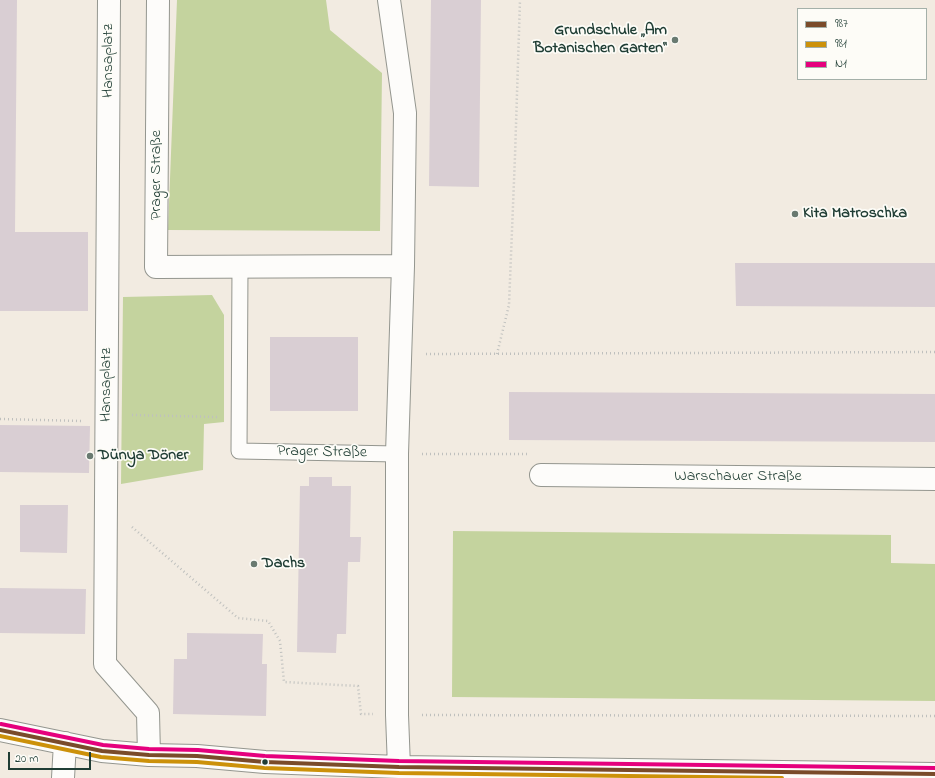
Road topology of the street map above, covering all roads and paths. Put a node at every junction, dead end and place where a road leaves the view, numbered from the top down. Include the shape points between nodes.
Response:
1 (109, 0) edge
2 (158, 0) edge
3 (389, 0) edge
4 (520, 0) edge
5 (403, 266) junction
6 (240, 267) junction
7 (935, 352) edge
8 (400, 354) junction
9 (497, 354) junction
10 (240, 417) junction
11 (106, 418) junction
12 (0, 419) edge
13 (397, 454) junction
14 (541, 476) joint
15 (935, 478) edge
16 (106, 516) junction
17 (397, 715) junction
18 (935, 716) edge
19 (0, 730) edge
20 (65, 743) junction
21 (149, 754) junction
22 (399, 767) junction
23 (935, 774) edge
24 (63, 778) edge

1 - 11 street, Hansaplatz
2 - 6 street, Prager Straße via 156,267
3 - 5 street via 405,114
4 - 9 path via 510,304
5 - 6 street, Prager Straße
5 - 8 street
6 - 10 lane, Prager Straße
7 - 9 path
8 - 9 path
8 - 13 street
10 - 11 path
10 - 13 lane, Prager Straße via 239,451
11 - 12 path
11 - 16 street, Hansaplatz
13 - 14 path via 528,454
13 - 17 street
14 - 15 street, Warschauer Straße
16 - 17 path via 121,518 238,618 268,621 280,641 284,682 358,686 361,714
16 - 21 street, Hansaplatz via 105,664 148,713
17 - 18 path
17 - 22 street
19 - 20 street
20 - 21 street via 102,751
20 - 24 street
21 - 22 street
22 - 23 street

